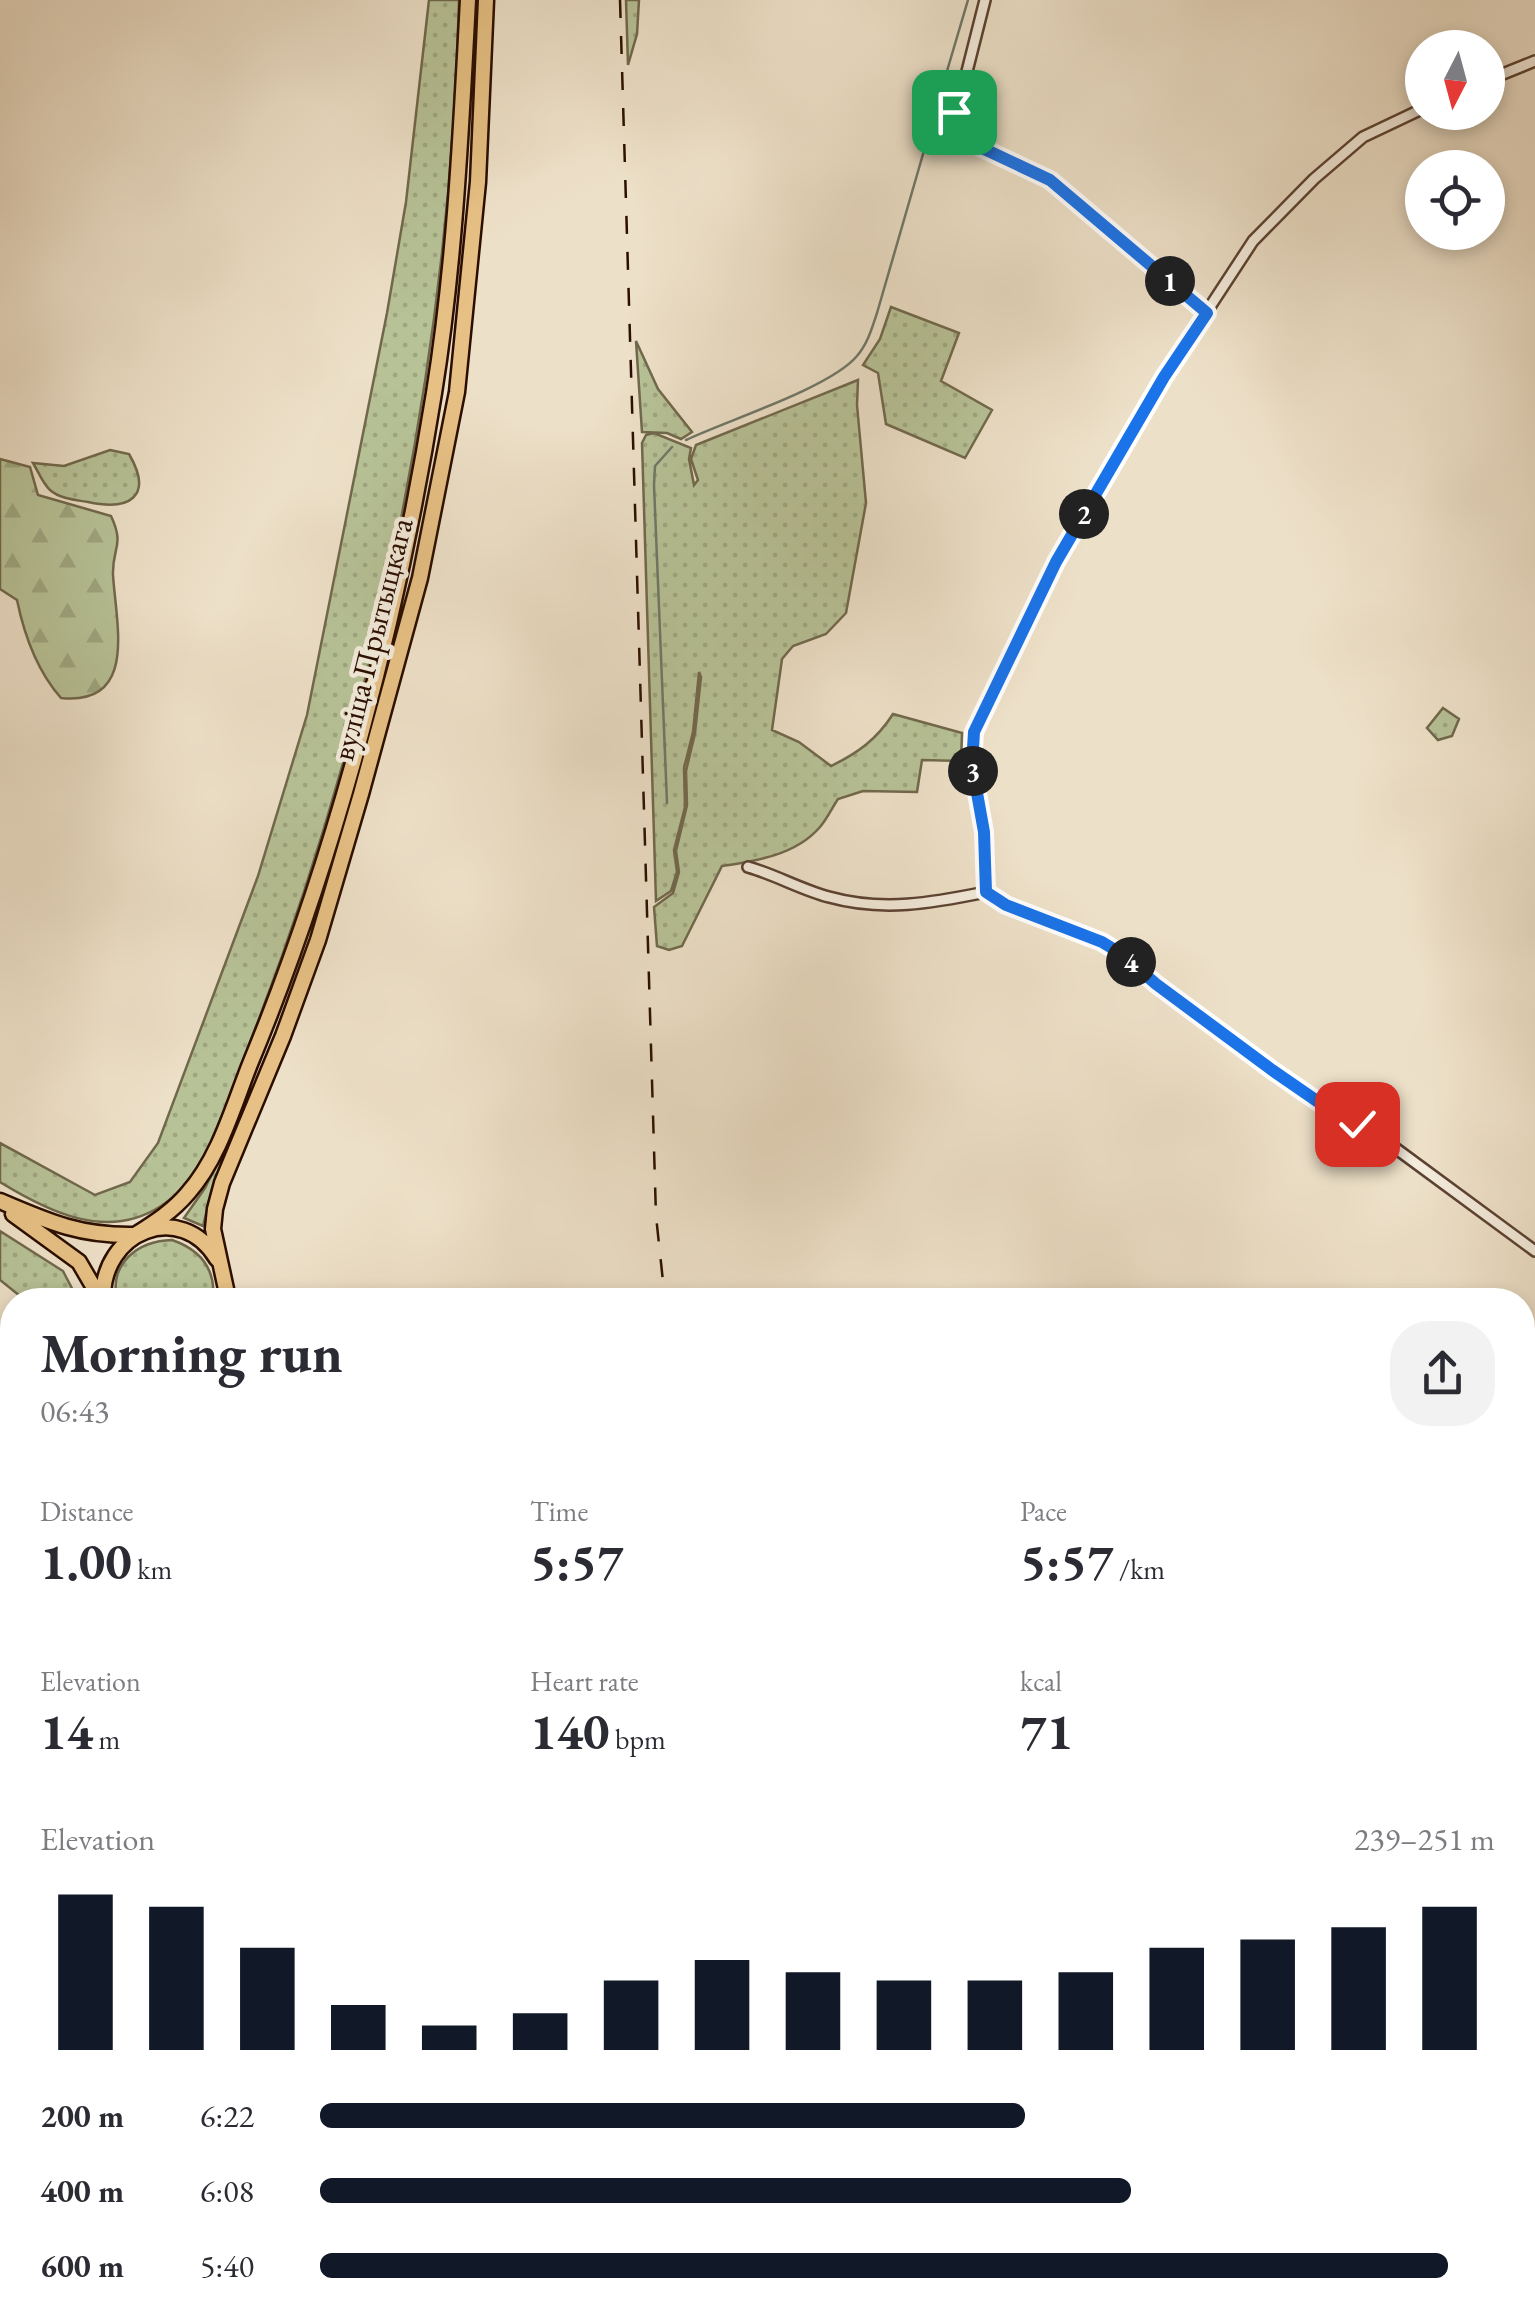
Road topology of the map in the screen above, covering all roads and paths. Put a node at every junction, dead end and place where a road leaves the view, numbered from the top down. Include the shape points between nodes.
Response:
1 (468, 0) edge
2 (486, 0) edge
3 (985, 0) edge
4 (1535, 61) edge
5 (1505, 73) edge
6 (1405, 117) edge
7 (1207, 313) junction
8 (748, 867) dead end
9 (986, 892) junction
10 (0, 1203) edge
11 (135, 1235) junction
12 (1535, 1251) edge
13 (222, 1269) junction
14 (95, 1288) edge
15 (103, 1288) edge
16 (223, 1288) edge
17 (231, 1288) edge

1 - 11 main road, вуліца Прытыцкага via 458,186 434,390 400,576 344,789 266,1024 205,1170 170,1211
2 - 13 main road, вуліца Прытыцкага via 478,182 457,392 420,578 318,940 222,1183 214,1228
3 - 7 street via 953,126 965,140 1050,180
4 - 5 street
6 - 7 street via 1363,137 1314,179 1253,241
7 - 9 street via 1056,562 974,732
8 - 9 street via 867,906
9 - 12 street via 1120,953 1272,1070 1387,1142
10 - 11 main road via 64,1229
10 - 14 main road via 79,1262
11 - 13 main road via 151,1229 186,1232 202,1240
11 - 15 main road, вуліца Прытыцкага via 108,1263
13 - 16 main road
13 - 17 main road

